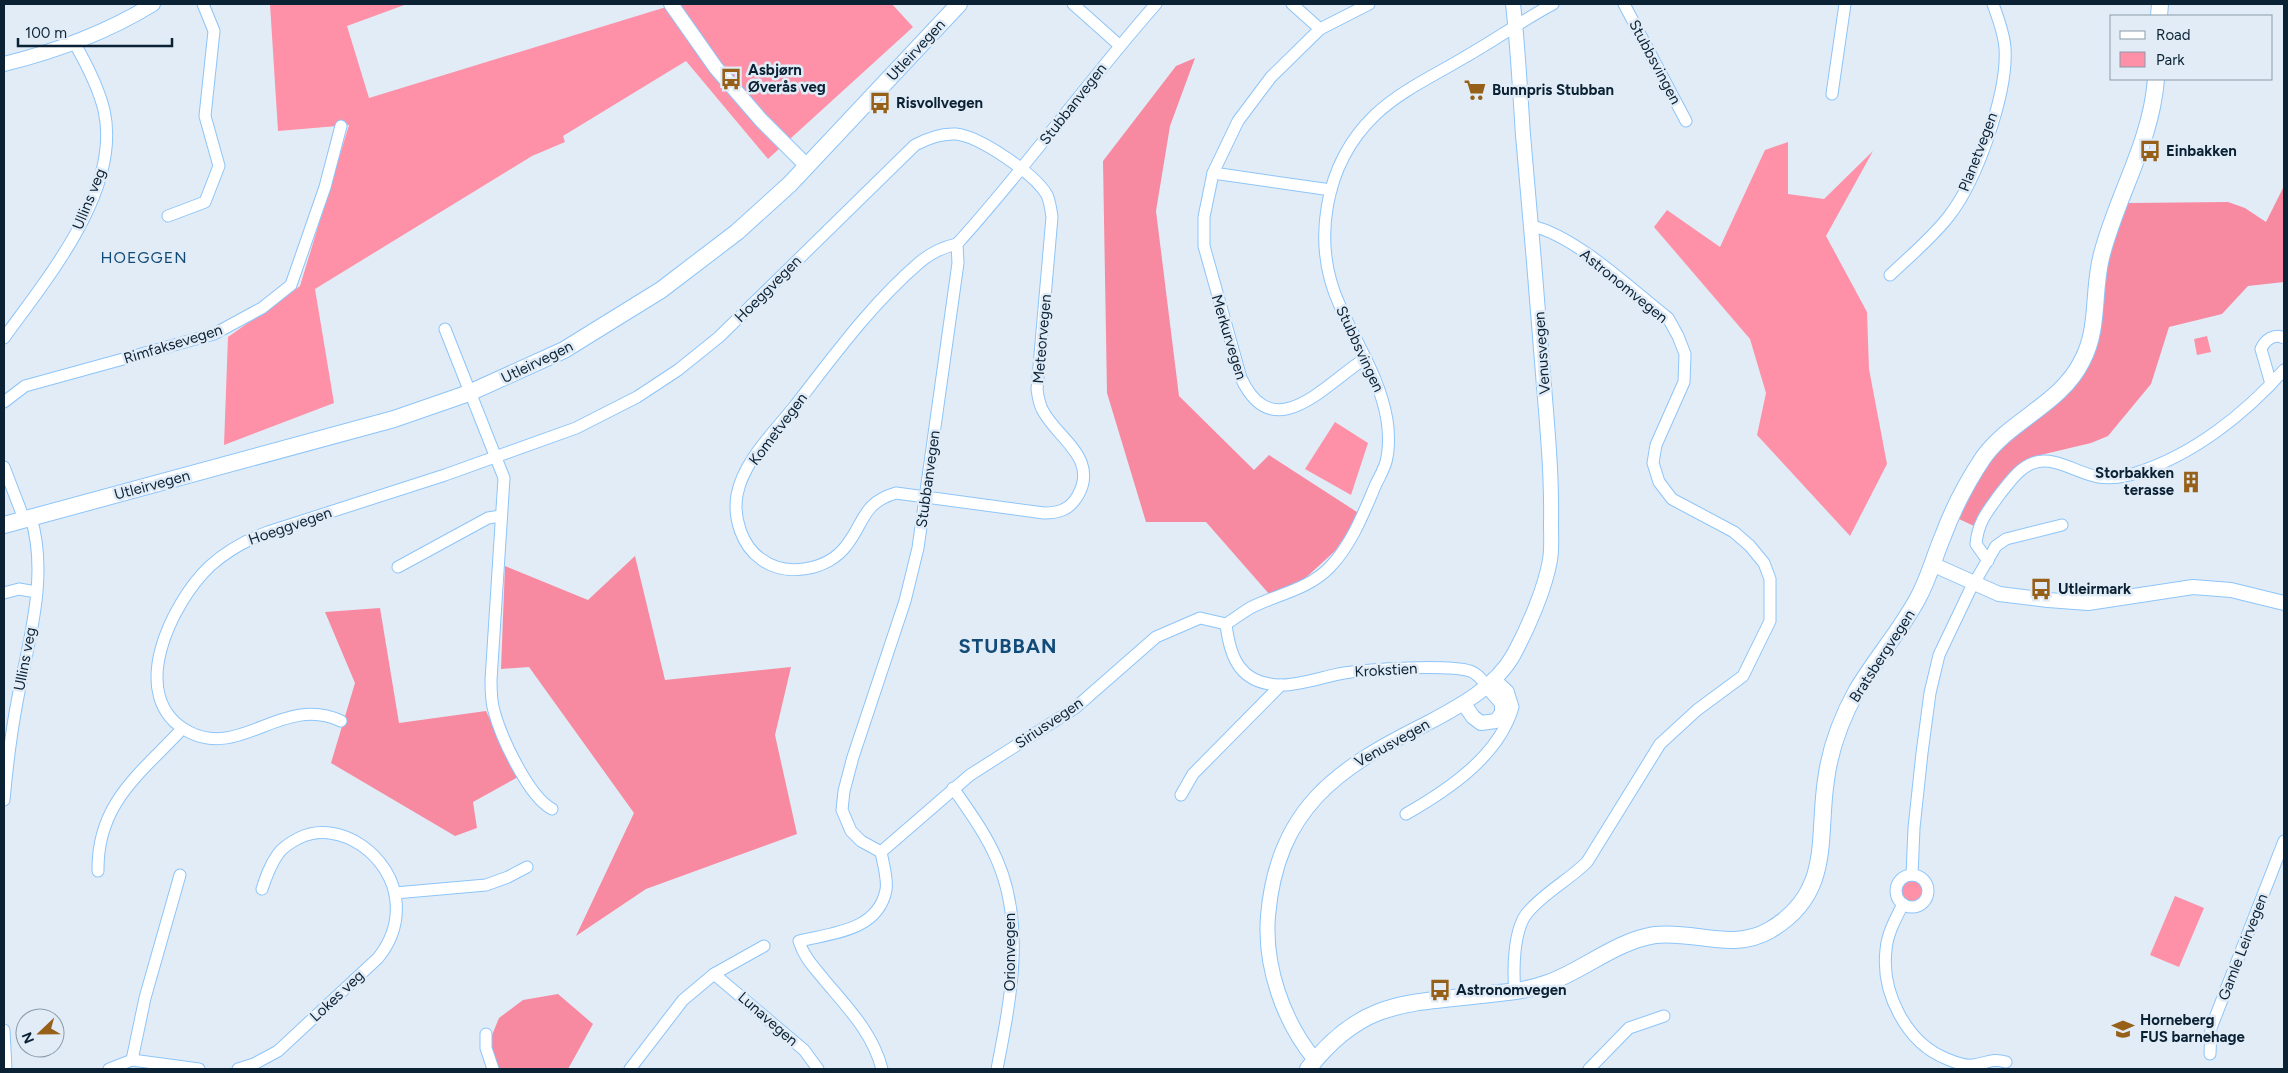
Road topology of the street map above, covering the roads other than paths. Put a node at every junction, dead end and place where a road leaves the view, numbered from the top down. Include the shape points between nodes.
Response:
1 (153, 4) edge
2 (203, 4) edge
3 (671, 4) edge
4 (959, 4) edge
5 (1073, 4) edge
6 (1156, 4) edge
7 (1292, 4) edge
8 (1369, 4) edge
9 (1513, 4) edge
10 (1553, 4) edge
11 (1624, 4) edge
12 (1845, 4) edge
13 (1993, 4) edge
14 (1515, 27) junction
15 (1320, 29) junction
16 (75, 44) junction
17 (1119, 45) junction
18 (4, 64) edge
19 (2156, 80) edge
20 (1832, 94) dead end
21 (1686, 121) dead end
22 (341, 126) dead end
23 (807, 166) junction
24 (1021, 169) junction
25 (1213, 173) junction
26 (1331, 190) junction
27 (168, 216) dead end
28 (1532, 226) junction
29 (956, 244) junction
30 (1890, 275) dead end
31 (445, 329) dead end
32 (4, 338) edge
33 (2284, 338) edge
34 (1366, 358) junction
35 (2284, 370) edge
36 (2271, 384) junction
37 (469, 394) junction
38 (4, 402) edge
39 (495, 457) junction
40 (4, 468) edge
41 (926, 497) junction
42 (501, 516) junction
43 (27, 518) junction
44 (4, 525) edge
45 (2062, 525) dead end
46 (1988, 561) junction
47 (1934, 564) junction
48 (398, 567) dead end
49 (1974, 584) junction
50 (36, 592) junction
51 (4, 593) edge
52 (2284, 604) edge
53 (1226, 624) junction
54 (1491, 682) junction
55 (1281, 685) junction
56 (1464, 704) junction
57 (342, 721) dead end
58 (182, 728) junction
59 (953, 788) junction
60 (1182, 795) dead end
61 (4, 800) edge
62 (552, 809) dead end
63 (1406, 814) dead end
64 (2284, 841) edge
65 (881, 852) junction
66 (527, 867) dead end
67 (98, 871) dead end
68 (180, 875) dead end
69 (1912, 875) junction
70 (262, 889) dead end
71 (394, 893) junction
72 (1903, 904) junction
73 (764, 946) dead end
74 (714, 974) junction
75 (1515, 992) junction
76 (1664, 1016) dead end
77 (4, 1030) edge
78 (486, 1034) dead end
79 (4, 1039) edge
80 (2210, 1054) dead end
81 (132, 1060) junction
82 (2006, 1062) dead end
83 (1312, 1065) edge
84 (6, 1069) edge
85 (109, 1069) edge
86 (199, 1069) edge
87 (238, 1069) edge
88 (494, 1069) edge
89 (630, 1069) edge
90 (818, 1069) edge
91 (882, 1069) edge
92 (997, 1069) edge
93 (1589, 1069) edge

1 - 16 street via 126,21
2 - 27 street via 214,32 205,116 219,166 205,202
3 - 23 street via 716,68
4 - 23 main road, Utleirvegen
5 - 17 street
6 - 17 street, Stubbanvegen
7 - 15 street
8 - 15 street, Merkurvegen
9 - 14 street, Venusvegen
10 - 14 street, Stubbsvingen
11 - 21 street, Stubbsvingen
12 - 20 street
13 - 30 street, Planetvegen via 2005,48 2002,82 1974,172 1948,218
14 - 26 street, Stubbsvingen via 1416,85 1375,115 1341,163
14 - 28 street, Venusvegen
15 - 25 street, Merkurvegen via 1256,95 1238,121
16 - 18 street
16 - 32 street, Ullins veg via 92,76 104,111 105,158 91,201 69,247
17 - 24 street, Stubbanvegen
19 - 47 main road, Bratsbergvegen via 2145,139 2099,264 2094,323 2083,360 2063,388 2001,436 1984,457 1958,503
22 - 38 street, Rimfaksevegen via 325,187 291,285 262,308 214,334 25,386
23 - 37 main road, Utleirvegen via 737,232 661,290 564,350
24 - 29 street, Stubbanvegen
24 - 39 street, Hoeggvegen via 968,136 939,135 915,145 741,316 686,364 637,397 576,428
24 - 41 street, Meteorvegen via 1047,195 1052,217 1038,401 1049,420 1078,454 1083,474 1080,490 1067,508 1053,513
25 - 26 street
25 - 34 street, Merkurvegen via 1204,217 1204,246 1241,378 1251,397 1272,410 1293,408 1315,397
26 - 34 street, Stubbsvingen via 1324,227 1327,268 1340,307
28 - 54 street, Venusvegen via 1552,503 1551,558 1543,588 1512,657
28 - 75 street, Astronomvegen via 1566,240 1668,318 1685,354 1684,382 1656,445 1653,463 1659,482 1672,499 1734,532 1750,546 1764,563 1770,579 1771,596 1770,621 1743,676 1697,710 1660,744 1587,862 1527,913 1519,929
29 - 41 street, Stubbanvegen via 958,263
29 - 41 street, Kometvegen via 942,248 921,262 851,333 753,459 737,496 736,516 749,548 762,560 793,570 830,560 846,546 862,518 885,497 896,493
31 - 37 street
33 - 36 street via 2273,337 2264,342 2261,349
34 - 53 street, Stubbsvingen via 1378,382 1388,422 1387,458 1362,518 1329,568 1300,589 1251,608
35 - 36 street
36 - 46 street via 2216,432 2167,461 2136,473 2118,478 2098,477 2048,462 2034,462 2024,468 2010,481 1977,528 1976,544
37 - 39 street
37 - 43 main road, Utleirvegen via 394,419
39 - 42 street via 504,478
39 - 58 street, Hoeggvegen via 268,532 245,541 220,558 183,599 160,652 160,698 164,708
40 - 43 street, Ullins veg
41 - 65 street, Stubbanvegen via 905,601 844,791 842,810 851,831
42 - 48 street via 488,518
42 - 62 street via 491,680 493,708 498,726 529,787 544,805
43 - 44 main road, Utleirvegen
43 - 50 street, Ullins veg via 37,551
45 - 46 street via 2006,539 1996,546
46 - 49 street
47 - 49 street
47 - 75 main road, Bratsbergvegen via 1911,610 1857,690 1842,724 1826,777 1820,862 1811,885 1788,917 1766,933 1745,940 1721,941 1671,935 1636,940 1557,980
49 - 52 street via 1999,594 2080,602 2193,587 2231,590
49 - 69 street via 1939,655 1930,693 1914,828
50 - 51 street via 19,589
50 - 61 street, Ullins veg via 12,730
53 - 55 street, Krokstien via 1228,646 1240,669 1258,680
53 - 59 street, Siriusvegen via 1200,618 1156,637 1075,708
54 - 55 street, Krokstien via 1471,671 1414,668 1345,672
54 - 56 street, Venusvegen
54 - 56 street via 1502,703 1502,713 1496,721 1481,723
54 - 63 street, Krokstien via 1508,691 1513,707 1495,744 1446,789
55 - 60 street via 1193,774
56 - 83 street, Venusvegen via 1377,748 1346,768 1320,791 1286,840 1271,883 1267,931 1275,984 1292,1029
57 - 58 street, Hoeggvegen via 319,715 289,716 238,736 217,739 200,737
58 - 67 street via 110,809 100,840
59 - 65 street, Siriusvegen
59 - 92 street, Orionvegen via 997,860 1010,901 1013,947 1010,1004
64 - 80 street, Gamle Leirvegen via 2211,1028
65 - 91 street via 886,888 881,906 872,918 858,926 799,941 803,955 869,1036 878,1052
66 - 71 street via 486,885
68 - 81 street via 145,998
69 - 72 street via 1900,880 1896,888
69 - 72 street via 1924,881 1927,894 1923,902 1915,906
70 - 71 street, Lokes veg via 272,863 282,849 304,836 328,832 349,838 371,853 386,871
71 - 87 street, Lokes veg via 394,927 388,945 378,958 278,1050
72 - 82 street via 1886,948 1887,981 1895,1009 1912,1033 1946,1059 1971,1066 1993,1059
73 - 74 street
74 - 89 street via 683,1000
74 - 90 street, Lunavegen via 804,1050
75 - 83 main road, Bratsbergvegen via 1436,1000 1382,1010 1343,1031
76 - 93 street via 1629,1028
77 - 79 street
78 - 88 street via 486,1048
79 - 84 street
81 - 85 street
81 - 86 street

